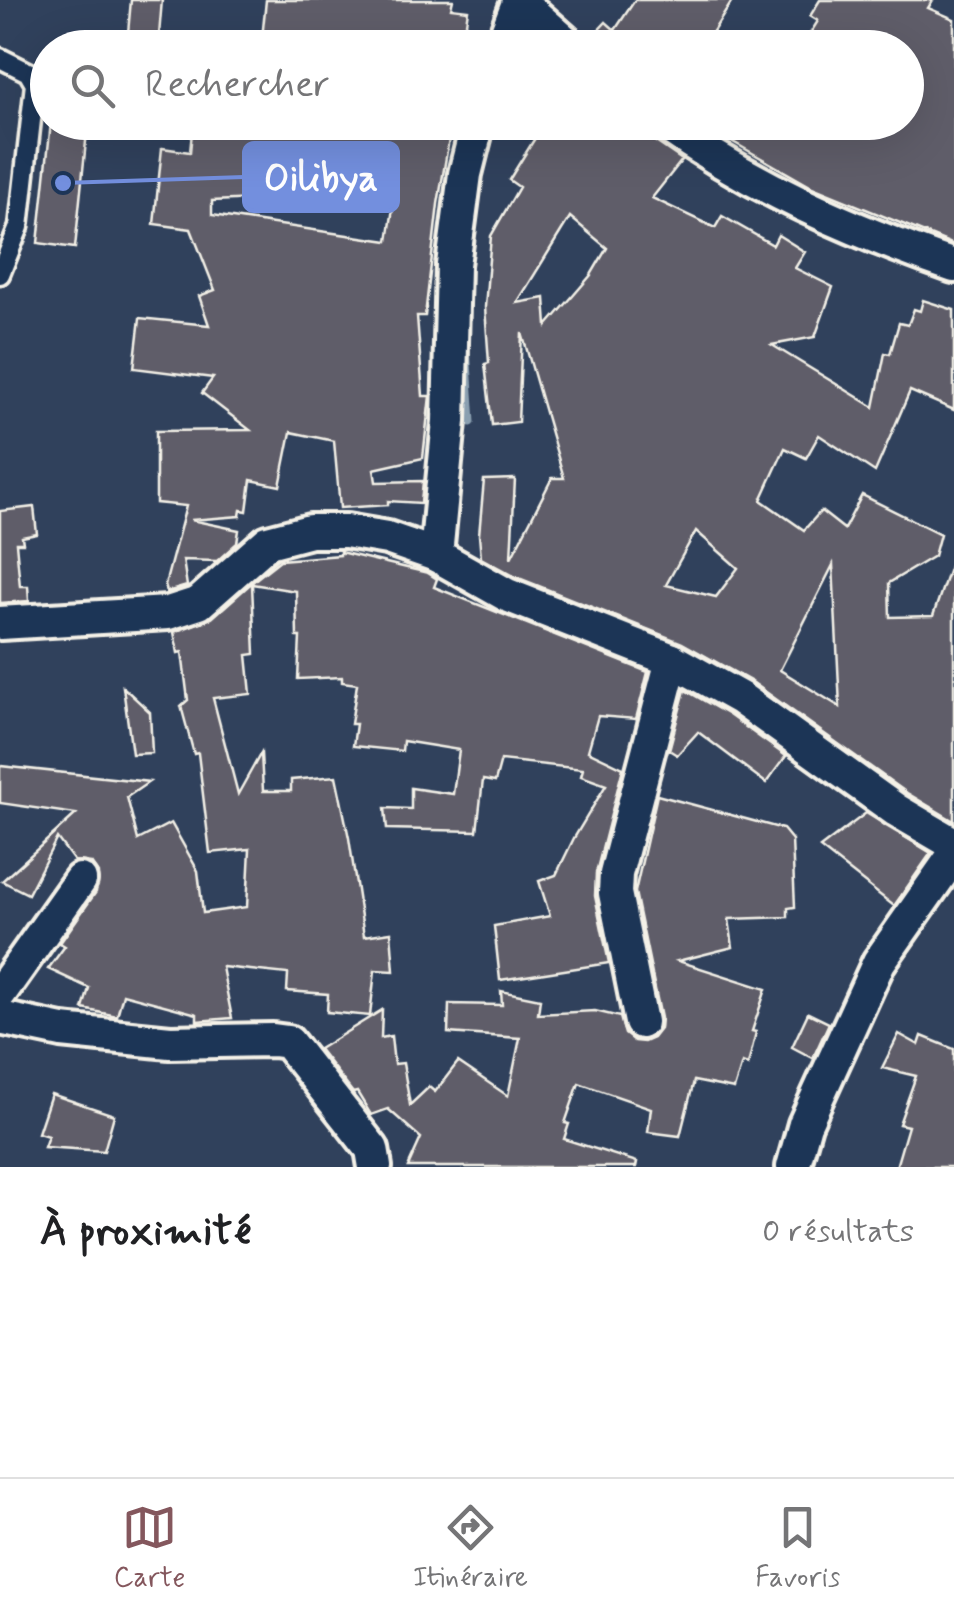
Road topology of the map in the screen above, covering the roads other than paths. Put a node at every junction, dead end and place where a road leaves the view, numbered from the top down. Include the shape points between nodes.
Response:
1 (518, 0) edge
2 (507, 30) edge
3 (552, 30) edge
4 (0, 58) edge
5 (30, 75) edge
6 (30, 134) edge
7 (473, 140) edge
8 (692, 140) edge
9 (954, 266) edge
10 (0, 274) edge
11 (436, 555) junction
12 (0, 623) edge
13 (672, 660) junction
14 (954, 844) edge
15 (954, 855) edge
16 (80, 880) dead end
17 (0, 994) edge
18 (0, 1018) edge
19 (641, 1022) dead end
20 (375, 1167) edge
21 (793, 1167) edge

1 - 2 street
1 - 3 street
4 - 5 lane
6 - 10 lane via 19,227
7 - 11 street via 453,265 449,420
8 - 9 street via 795,203
11 - 12 street via 387,538 310,531 268,542 199,604 168,612
11 - 13 street via 506,595
13 - 14 street via 740,698
13 - 19 street via 616,874
15 - 21 street via 879,962 805,1124
16 - 17 street
18 - 20 street via 170,1042 288,1042 372,1149

